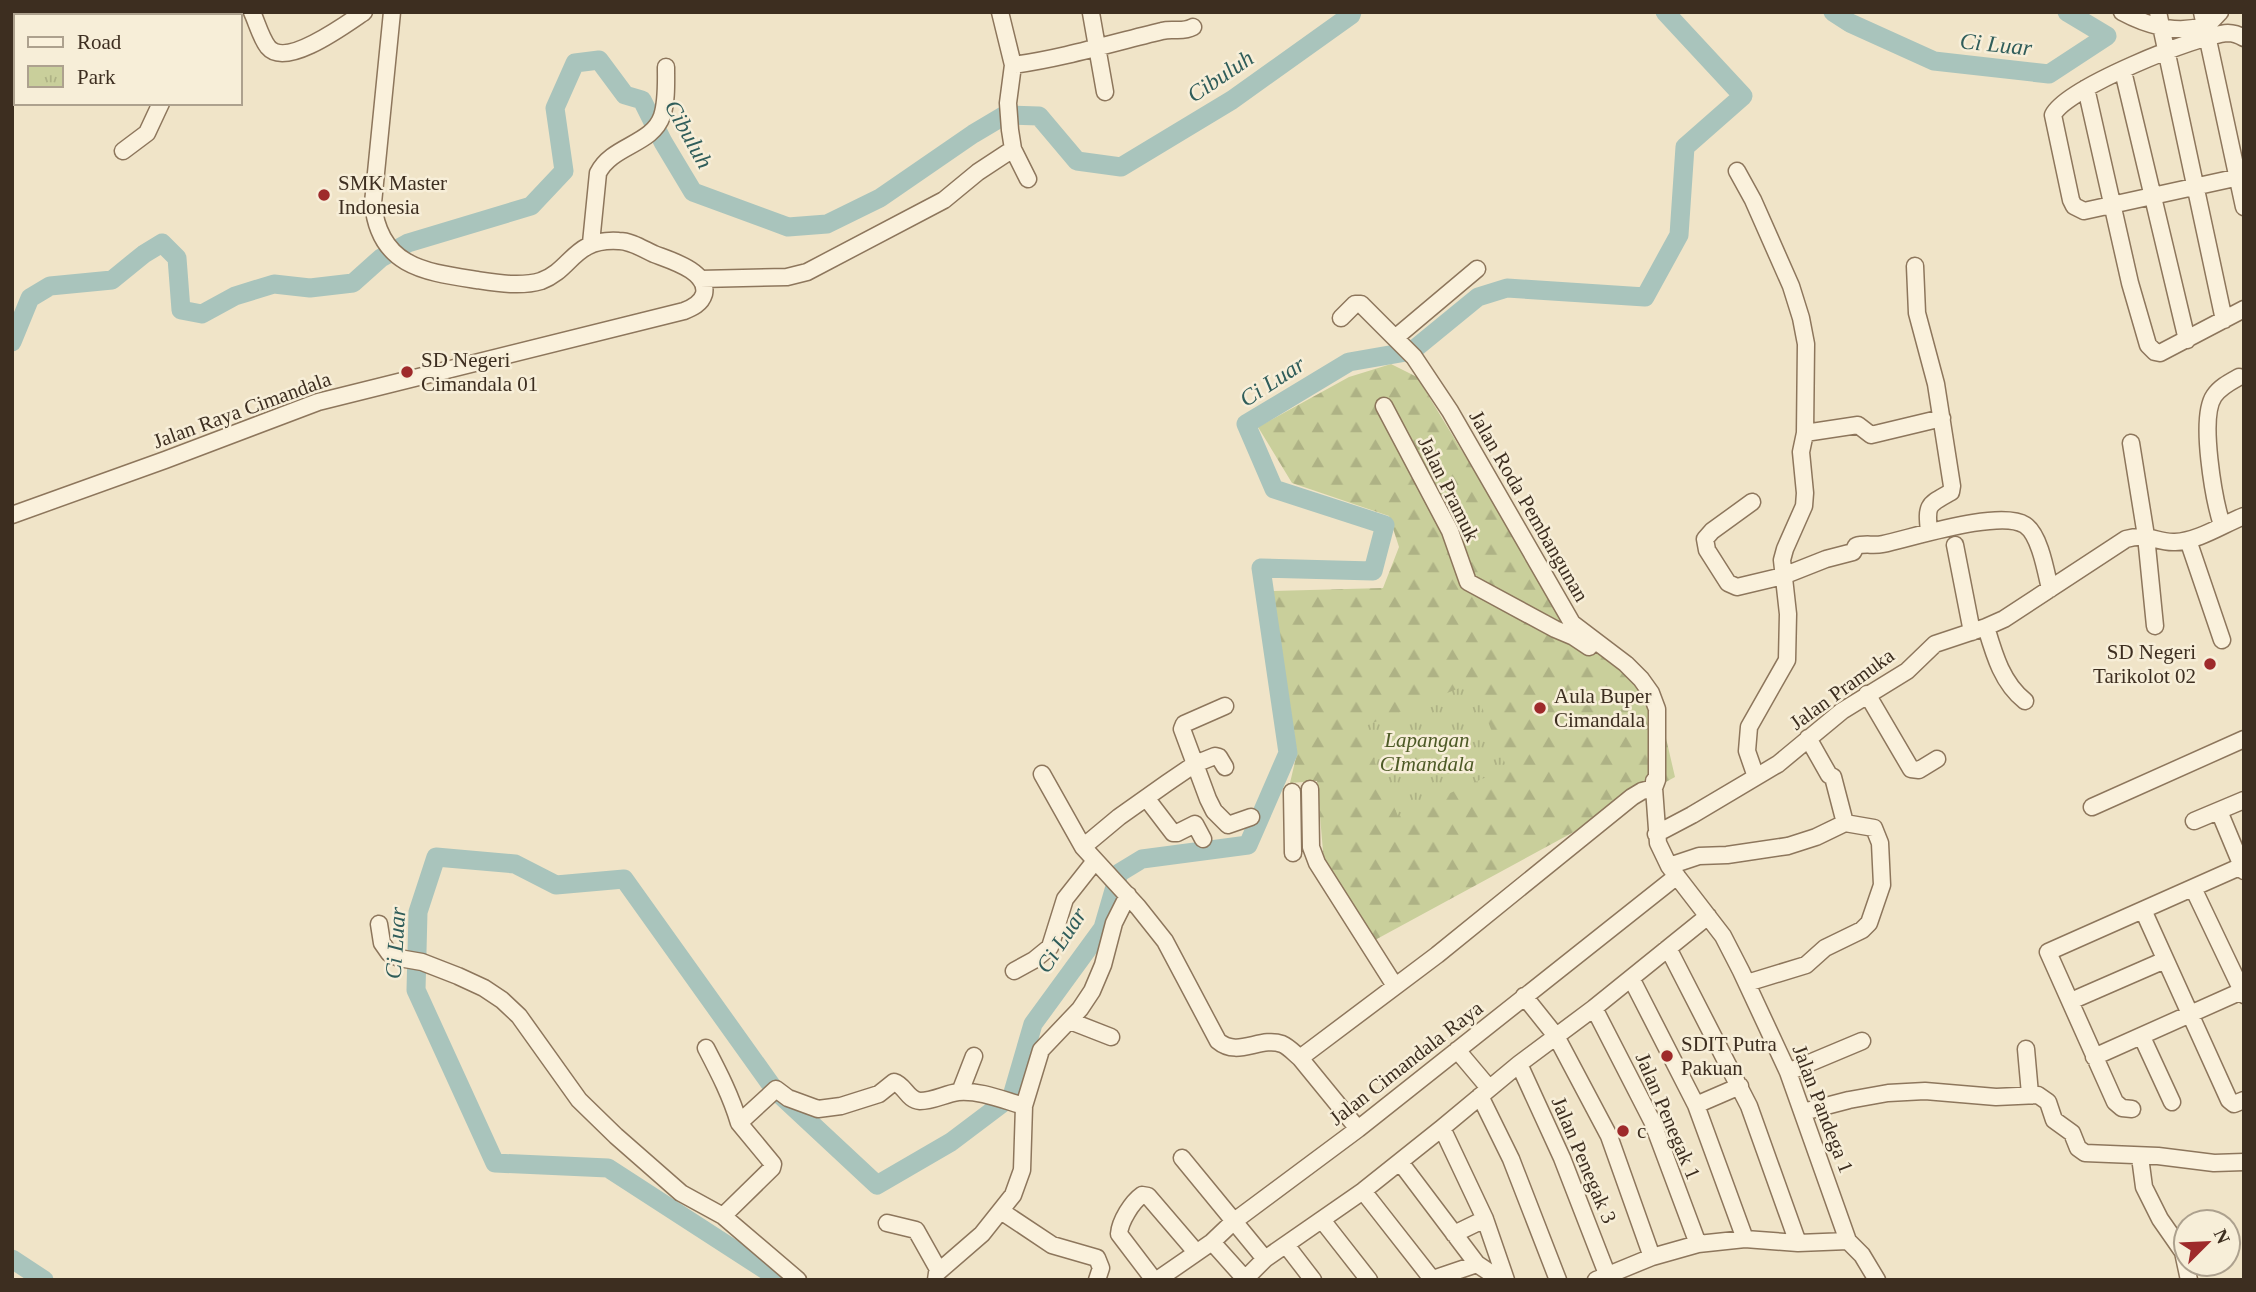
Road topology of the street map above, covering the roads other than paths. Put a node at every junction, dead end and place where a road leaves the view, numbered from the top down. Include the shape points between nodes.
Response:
1 (252, 12) edge
2 (364, 12) edge
3 (391, 12) edge
4 (1000, 12) edge
5 (2122, 12) edge
6 (2220, 12) edge
7 (1091, 13) edge
8 (2160, 20) edge
9 (2205, 25) edge
10 (1193, 27) dead end
11 (2244, 38) edge
12 (1097, 49) junction
13 (2165, 51) junction
14 (1013, 65) junction
15 (666, 66) dead end
16 (2123, 71) junction
17 (2086, 88) junction
18 (1105, 92) dead end
19 (160, 105) edge
20 (1013, 149) junction
21 (123, 151) dead end
22 (1737, 171) dead end
23 (2240, 177) edge
24 (1028, 179) dead end
25 (2194, 186) junction
26 (2154, 195) junction
27 (2112, 204) junction
28 (2244, 207) edge
29 (591, 243) junction
30 (1915, 266) dead end
31 (1477, 269) dead end
32 (700, 279) junction
33 (2244, 309) edge
34 (1341, 318) dead end
35 (2224, 320) junction
36 (1396, 339) junction
37 (2187, 340) junction
38 (2239, 377) dead end
39 (1384, 406) dead end
40 (1942, 418) junction
41 (1805, 433) junction
42 (2131, 443) dead end
43 (1752, 502) dead end
44 (12, 515) edge
45 (2244, 516) edge
46 (2222, 525) junction
47 (1929, 531) junction
48 (2146, 536) junction
49 (2188, 540) junction
50 (1955, 545) dead end
51 (1783, 576) junction
52 (2050, 589) junction
53 (2155, 626) dead end
54 (1979, 630) junction
55 (2221, 640) dead end
56 (1867, 694) junction
57 (2025, 701) dead end
58 (1225, 706) dead end
59 (1808, 738) junction
60 (2244, 739) edge
61 (1937, 759) dead end
62 (1195, 764) junction
63 (1225, 767) dead end
64 (1042, 774) dead end
65 (1756, 777) junction
66 (1654, 788) junction
67 (1310, 789) dead end
68 (1292, 792) dead end
69 (1147, 799) junction
70 (2244, 800) edge
71 (2092, 807) dead end
72 (2219, 811) junction
73 (1302, 815) junction
74 (1251, 817) dead end
75 (2194, 821) dead end
76 (1845, 823) junction
77 (1656, 834) junction
78 (1203, 839) dead end
79 (1083, 848) junction
80 (1293, 853) dead end
81 (1095, 861) junction
82 (2243, 867) edge
83 (1673, 871) junction
84 (2193, 888) junction
85 (1122, 889) junction
86 (2143, 910) junction
87 (1708, 916) junction
88 (379, 924) dead end
89 (1668, 948) junction
90 (2165, 960) junction
91 (1014, 971) dead end
92 (1631, 978) junction
93 (1747, 983) junction
94 (1395, 986) junction
95 (2243, 992) edge
96 (1524, 996) junction
97 (2071, 1001) junction
98 (1594, 1007) junction
99 (2191, 1013) junction
100 (1070, 1021) junction
101 (1556, 1036) junction
102 (1111, 1037) dead end
103 (2142, 1037) junction
104 (1862, 1041) dead end
105 (705, 1048) dead end
106 (2026, 1049) dead end
107 (1457, 1050) junction
108 (974, 1056) dead end
109 (2094, 1056) junction
110 (1300, 1058) junction
111 (1519, 1064) junction
112 (1788, 1072) junction
113 (1740, 1086) junction
114 (960, 1092) junction
115 (1485, 1092) junction
116 (2030, 1094) junction
117 (2244, 1100) edge
118 (2172, 1102) dead end
119 (1021, 1105) junction
120 (1696, 1105) junction
121 (2132, 1109) dead end
122 (1804, 1112) junction
123 (741, 1121) junction
124 (1442, 1128) junction
125 (1358, 1129) junction
126 (2140, 1157) junction
127 (1182, 1158) dead end
128 (1400, 1162) junction
129 (2244, 1162) edge
130 (1363, 1191) junction
131 (1001, 1211) junction
132 (723, 1216) junction
133 (1485, 1219) junction
134 (1322, 1220) junction
135 (1233, 1222) junction
136 (887, 1223) dead end
137 (1454, 1234) junction
138 (1745, 1239) junction
139 (1848, 1241) junction
140 (1212, 1242) junction
141 (1798, 1243) junction
142 (1698, 1244) junction
143 (1286, 1245) junction
144 (1196, 1252) junction
145 (1652, 1257) junction
146 (1265, 1259) junction
147 (1477, 1264) junction
148 (937, 1275) edge
149 (1602, 1277) edge
150 (1431, 1279) edge
151 (798, 1280) edge
152 (1097, 1280) edge
153 (1156, 1280) edge
154 (1246, 1280) edge
155 (1313, 1280) edge
156 (1369, 1280) edge
157 (1501, 1280) edge
158 (1506, 1280) edge
159 (1559, 1280) edge
160 (1877, 1280) edge
161 (2189, 1280) edge

1 - 2 street via 268,47 285,54 335,32
3 - 29 street via 373,203 374,216 394,252 417,269 435,274 531,283 547,278
4 - 14 street
5 - 8 street via 2138,20
6 - 9 street
7 - 12 street
8 - 9 street
8 - 13 street
9 - 11 street
9 - 13 street
9 - 23 street
10 - 12 street via 1166,29
12 - 14 street
12 - 18 street
13 - 16 street
13 - 25 street
14 - 20 street via 1008,103
15 - 29 street via 662,116 650,134 612,156 598,173
16 - 17 street
16 - 26 street
17 - 27 street
17 - 27 street via 2053,115 2071,200 2084,211
19 - 21 street via 147,133
20 - 24 street
20 - 32 street via 944,200 807,272 787,277
22 - 41 street via 1791,286 1801,318 1807,344
23 - 25 street
23 - 28 street
25 - 26 street
25 - 35 street
26 - 27 street
26 - 37 street
27 - 37 street via 2148,345 2160,353
29 - 32 street via 625,242 679,264
30 - 40 street via 1917,313
31 - 36 street
32 - 44 street, Jalan Raya Cimandala via 704,294 693,307 318,402
33 - 35 street
34 - 36 street, Jalan Roda Pembangunan via 1361,304
35 - 37 street
36 - 66 street, Jalan Roda Pembangunan via 1414,357 1450,411 1572,623 1626,664 1651,693 1658,729
38 - 46 street via 2214,396 2207,421
39 - 66 street, Jalan Pramuk via 1450,531 1468,582 1574,637 1634,683 1649,710
40 - 41 street via 1871,435 1858,425
40 - 47 street via 1952,486 1951,492 1929,504
41 - 51 street via 1801,452 1804,506 1785,549
42 - 48 street
43 - 51 street via 1712,531 1705,539 1707,550 1728,583 1737,587
45 - 46 street, Jalan Pramuka
46 - 49 street, Jalan Pramuka
47 - 51 street via 1885,544 1856,545 1853,552
47 - 52 street via 2008,519 2026,525 2043,558
48 - 49 street, Jalan Pramuka via 2173,543
48 - 52 street, Jalan Pramuka via 2126,539
48 - 53 street
49 - 55 street
50 - 54 street
51 - 65 street via 1787,660 1749,727 1747,751
52 - 54 street, Jalan Pramuka
54 - 56 street, Jalan Pramuka via 1935,644 1898,677
54 - 57 street via 2009,684
56 - 59 street, Jalan Pramuka
56 - 61 street via 1911,769 1919,770
58 - 62 street via 1183,725
59 - 65 street, Jalan Pramuka
59 - 76 street via 1833,777
60 - 71 street
62 - 63 street via 1215,756
62 - 69 street
62 - 74 street via 1214,811 1226,824
64 - 79 street
65 - 77 street, Jalan Pramuka
66 - 77 street, Jalan Roda Pembangunan
66 - 94 street via 1632,797
67 - 73 street
68 - 73 street
69 - 78 street via 1173,833 1195,824
69 - 79 street
70 - 72 street
72 - 75 street
72 - 82 street
73 - 80 street
73 - 94 street via 1317,863
76 - 83 street via 1788,846 1699,856
76 - 93 street via 1874,828 1880,840 1882,885 1869,923 1825,948 1806,965
77 - 83 street, Jalan Roda Pembangunan
79 - 81 street
81 - 85 street
81 - 91 street via 1065,899 1050,947
82 - 84 street
83 - 87 street, Jalan Pandega 1
83 - 96 street, Jalan Cimandala Raya
84 - 86 street
84 - 95 street
85 - 100 street via 1103,965 1092,991
85 - 110 street via 1165,942 1224,1046 1281,1044
86 - 90 street
86 - 97 street via 2049,952
87 - 89 street
87 - 93 street, Jalan Pandega 1
88 - 132 street via 385,947 399,958 422,962 502,1000 519,1016 579,1100 681,1193
89 - 92 street
89 - 113 street
90 - 97 street
90 - 99 street
92 - 98 street
92 - 120 street
93 - 112 street, Jalan Pandega 1
94 - 110 street
95 - 99 street
96 - 101 street
96 - 107 street, Jalan Cimandala Raya
97 - 109 street
98 - 101 street
98 - 142 street, Jalan Penegak 1 via 1653,1121
99 - 103 street
99 - 117 street via 2229,1100 2234,1104
100 - 102 street
100 - 119 street via 1041,1050
101 - 111 street
101 - 145 street via 1609,1136
103 - 109 street
103 - 118 street
104 - 112 street
105 - 123 street
106 - 116 street
107 - 115 street
107 - 125 street, Jalan Cimandala Raya
108 - 114 street
109 - 121 street via 2115,1102
110 - 125 street
111 - 115 street
111 - 149 street, Jalan Penegak 3 via 1567,1169
112 - 122 street, Jalan Pandega 1
113 - 120 street
113 - 141 street
114 - 119 street
114 - 123 street via 920,1101 894,1082 879,1094 818,1109 775,1089
115 - 124 street
115 - 159 street
116 - 122 street via 1888,1093
116 - 126 street via 2048,1102 2054,1120 2072,1133 2081,1151
119 - 131 street via 1022,1170
120 - 138 street
122 - 139 street, Jalan Pandega 1
123 - 132 street via 773,1166
124 - 128 street
124 - 133 street
125 - 135 street, Jalan Cimandala Raya
126 - 129 street
126 - 161 street via 2144,1187 2183,1252
127 - 135 street
128 - 130 street
128 - 137 street
130 - 134 street
130 - 150 street
131 - 148 street
131 - 152 street via 1052,1245 1097,1258 1101,1268
132 - 151 street
133 - 137 street
133 - 158 street
134 - 143 street
134 - 156 street
135 - 140 street, Jalan Cimandala Raya
135 - 146 street
136 - 148 street via 916,1230
137 - 147 street
138 - 141 street
138 - 142 street
139 - 141 street
139 - 160 street, Jalan Pandega 1
140 - 144 street, Jalan Cimandala Raya
140 - 154 street
142 - 145 street
143 - 146 street
143 - 155 street
144 - 153 street, Jalan Cimandala Raya
144 - 153 street via 1148,1196 1136,1199 1119,1234
145 - 149 street
146 - 154 street
147 - 150 street
147 - 157 street

